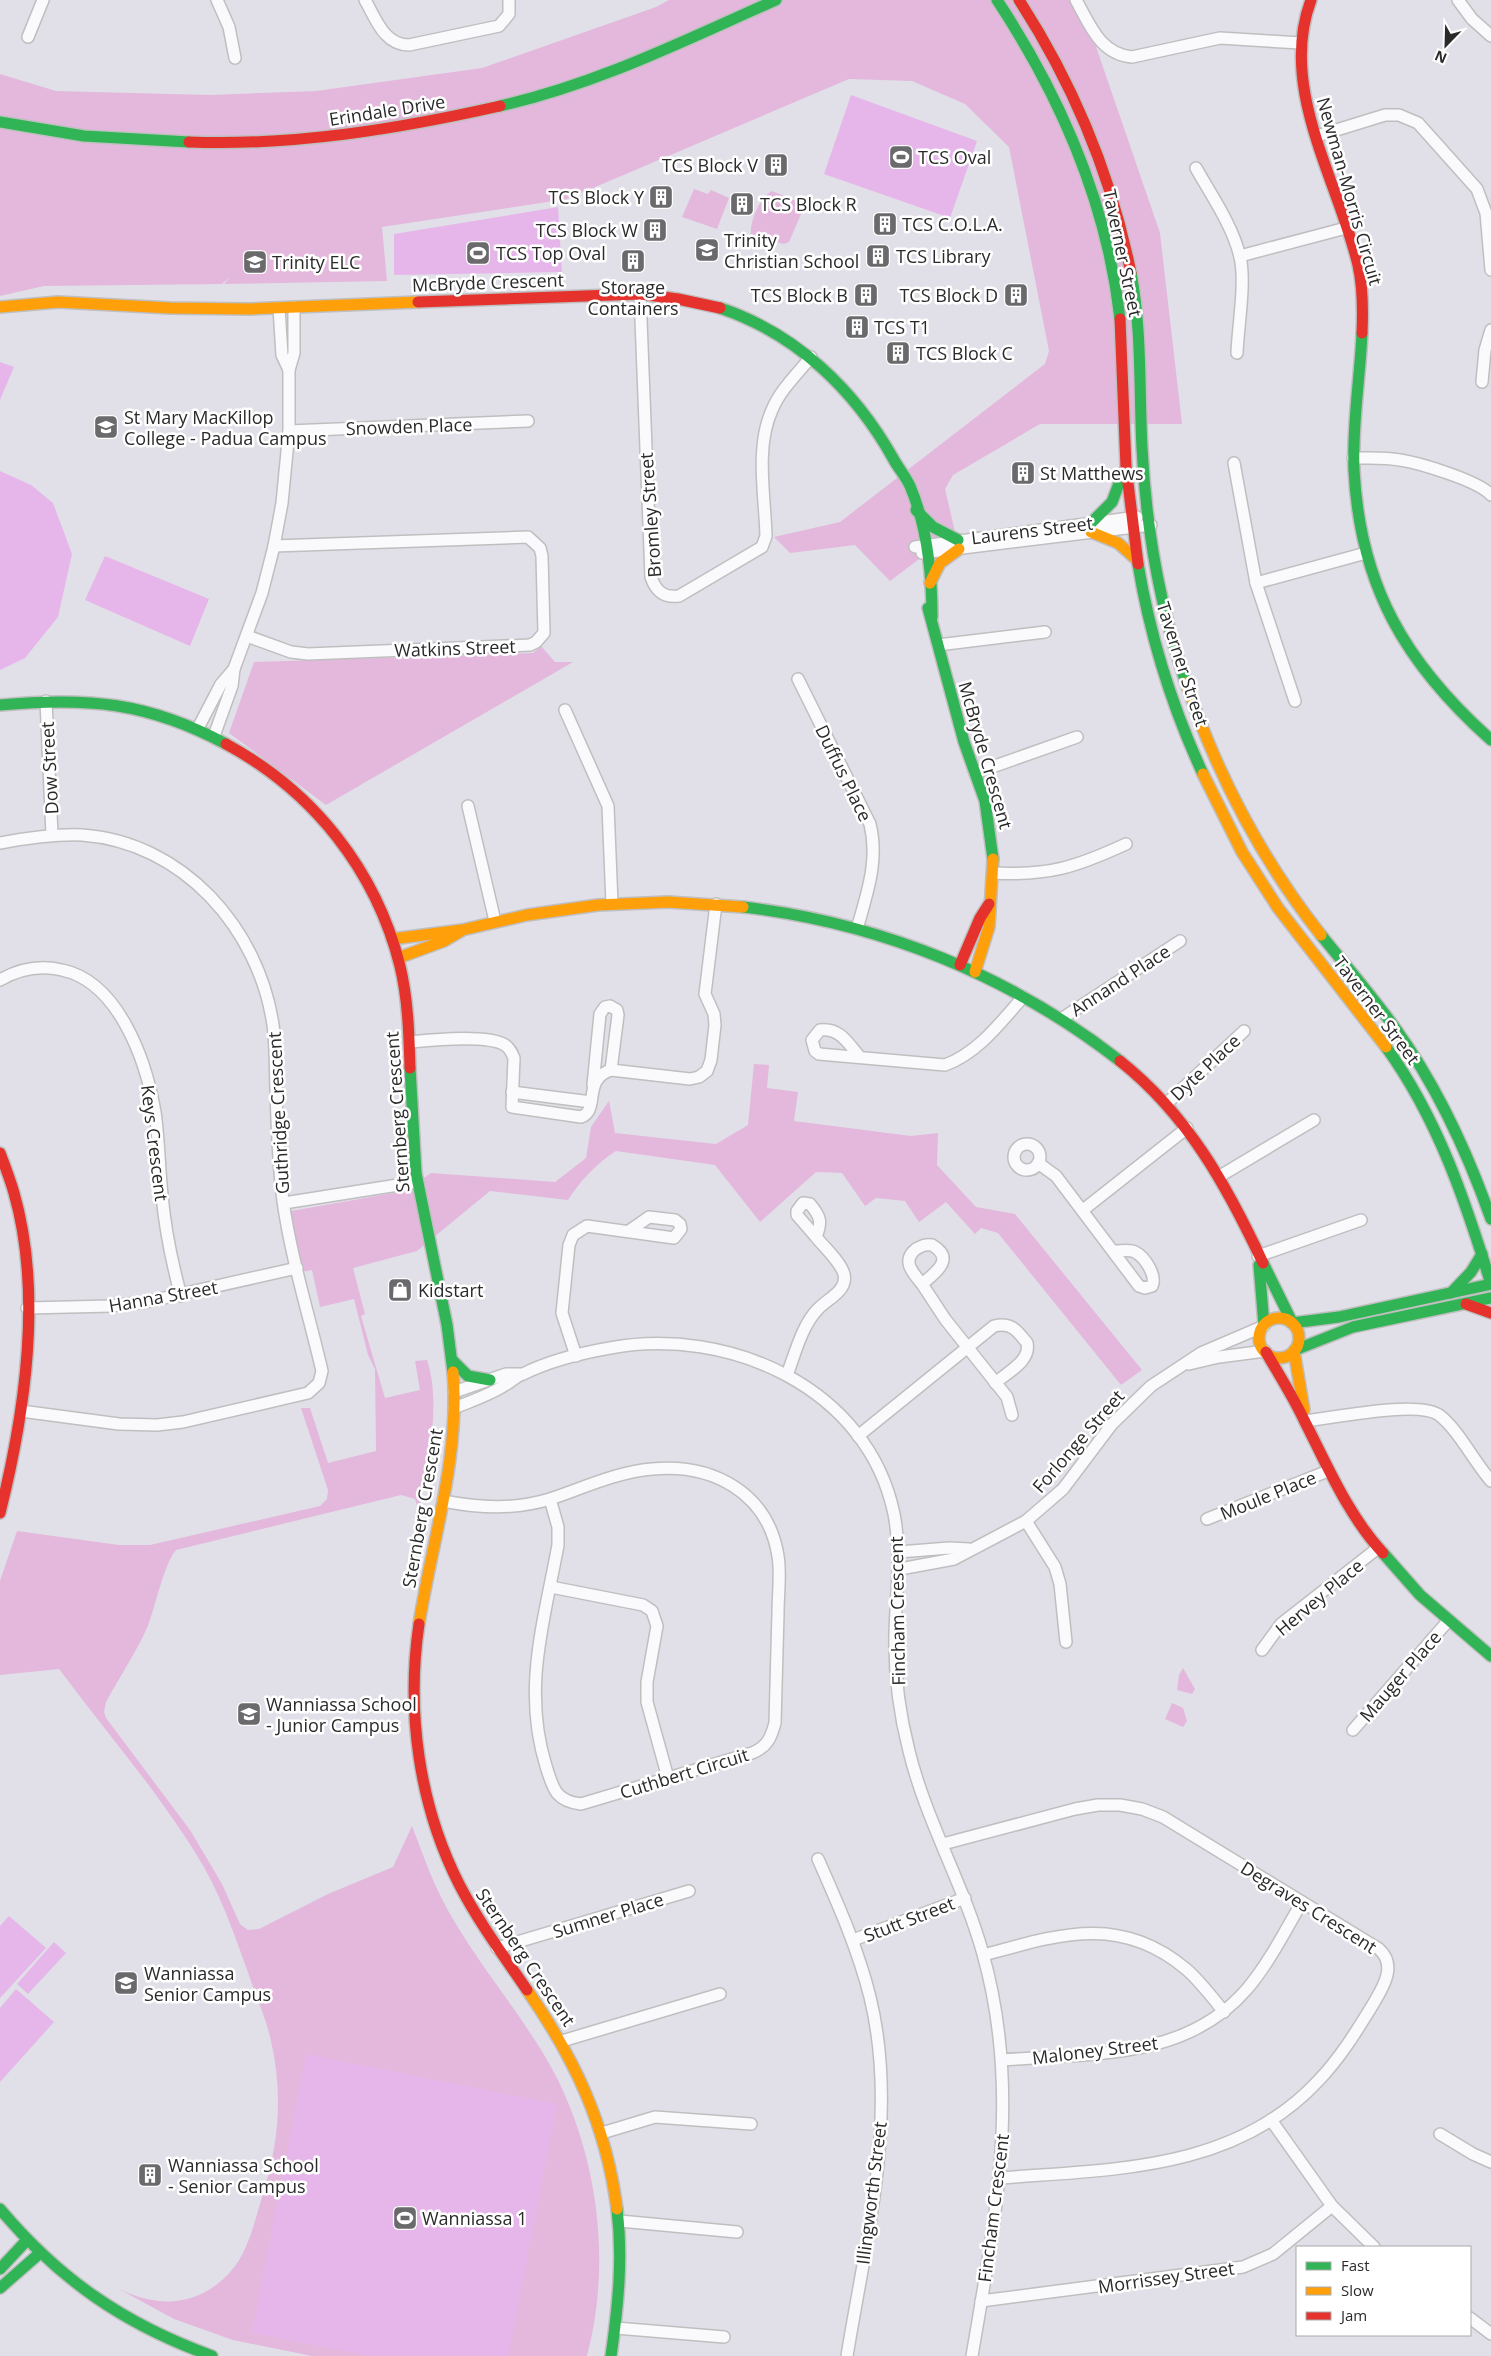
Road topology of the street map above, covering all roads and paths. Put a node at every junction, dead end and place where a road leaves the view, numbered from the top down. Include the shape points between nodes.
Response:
1 (43, 0) edge
2 (217, 0) edge
3 (365, 0) edge
4 (509, 0) edge
5 (776, 0) edge
6 (997, 0) edge
7 (1019, 0) edge
8 (1076, 0) edge
9 (1311, 0) edge
10 (1458, 0) edge
11 (765, 3) edge
12 (28, 36) dead end
13 (1491, 36) edge
14 (1300, 43) junction
15 (234, 58) dead end
16 (0, 122) edge
17 (1317, 136) junction
18 (1196, 168) dead end
19 (1346, 228) junction
20 (1240, 256) junction
21 (1491, 270) edge
22 (640, 294) junction
23 (0, 307) edge
24 (294, 307) junction
25 (279, 308) junction
26 (1491, 330) edge
27 (1237, 353) dead end
28 (811, 356) junction
29 (289, 370) junction
30 (1482, 382) dead end
31 (528, 421) dead end
32 (289, 431) junction
33 (1353, 458) junction
34 (1234, 463) dead end
35 (1126, 464) junction
36 (906, 484) junction
37 (1491, 495) edge
38 (916, 510) junction
39 (1150, 520) junction
40 (1131, 522) junction
41 (1091, 527) junction
42 (958, 544) junction
43 (274, 546) junction
44 (921, 550) junction
45 (1366, 552) junction
46 (1136, 559) junction
47 (1256, 582) junction
48 (930, 583) junction
49 (932, 617) junction
50 (1046, 632) dead end
51 (247, 636) junction
52 (938, 645) junction
53 (798, 679) dead end
54 (225, 689) junction
55 (46, 701) junction
56 (1295, 701) dead end
57 (0, 705) edge
58 (565, 710) dead end
59 (198, 728) junction
60 (214, 736) junction
61 (1077, 737) dead end
62 (1491, 740) edge
63 (975, 773) junction
64 (468, 806) dead end
65 (52, 835) junction
66 (0, 843) edge
67 (1126, 844) dead end
68 (993, 873) junction
69 (612, 904) junction
70 (716, 904) junction
71 (989, 904) junction
72 (495, 922) junction
73 (857, 928) junction
74 (463, 930) junction
75 (392, 939) junction
76 (1180, 941) dead end
77 (398, 958) junction
78 (960, 965) junction
79 (975, 972) junction
80 (0, 980) edge
81 (1023, 997) junction
82 (1061, 1019) junction
83 (1244, 1031) dead end
84 (410, 1042) junction
85 (859, 1056) dead end
86 (611, 1070) junction
87 (592, 1089) junction
88 (512, 1092) junction
89 (591, 1102) junction
90 (1166, 1104) junction
91 (1314, 1120) dead end
92 (1187, 1128) junction
93 (0, 1153) edge
94 (1038, 1163) dead end
95 (1220, 1176) junction
96 (417, 1182) junction
97 (284, 1204) junction
98 (1082, 1210) junction
99 (1491, 1219) edge
100 (1361, 1220) dead end
101 (629, 1230) dead end
102 (816, 1237) dead end
103 (1115, 1251) dead end
104 (1482, 1254) junction
105 (1258, 1256) junction
106 (297, 1268) junction
107 (922, 1284) dead end
108 (1491, 1284) edge
109 (1451, 1293) junction
110 (181, 1296) junction
111 (1491, 1298) edge
112 (1464, 1304) junction
113 (27, 1308) junction
114 (1491, 1313) edge
115 (1292, 1323) junction
116 (1264, 1325) junction
117 (969, 1349) junction
118 (1294, 1350) junction
119 (1266, 1352) junction
120 (576, 1356) junction
121 (452, 1360) junction
122 (1185, 1365) junction
123 (520, 1374) junction
124 (786, 1375) junction
125 (490, 1380) junction
126 (995, 1382) junction
127 (454, 1392) junction
128 (454, 1408) junction
129 (21, 1411) junction
130 (1012, 1415) dead end
131 (1305, 1421) junction
132 (858, 1436) junction
133 (1328, 1471) junction
134 (1491, 1482) edge
135 (550, 1499) junction
136 (443, 1501) junction
137 (0, 1513) edge
138 (1207, 1519) dead end
139 (1026, 1522) junction
140 (1378, 1548) junction
141 (970, 1549) junction
142 (900, 1552) junction
143 (900, 1568) junction
144 (551, 1587) junction
145 (1448, 1621) junction
146 (1066, 1642) dead end
147 (1262, 1650) dead end
148 (1491, 1656) edge
149 (1353, 1730) dead end
150 (668, 1778) junction
151 (943, 1844) junction
152 (818, 1859) dead end
153 (689, 1891) dead end
154 (965, 1898) junction
155 (1302, 1902) junction
156 (853, 1940) junction
157 (498, 1948) junction
158 (984, 1955) junction
159 (720, 1994) dead end
160 (1224, 2012) junction
161 (562, 2041) junction
162 (1002, 2060) junction
163 (1271, 2120) junction
164 (752, 2124) dead end
165 (602, 2133) junction
166 (1440, 2134) dead end
167 (1491, 2162) edge
168 (1001, 2178) junction
169 (1332, 2206) junction
170 (0, 2209) edge
171 (620, 2221) junction
172 (737, 2232) dead end
173 (27, 2240) junction
174 (1373, 2246) edge
175 (40, 2253) junction
176 (0, 2269) edge
177 (0, 2288) edge
178 (981, 2301) junction
179 (1471, 2319) edge
180 (616, 2328) junction
181 (1491, 2334) edge
182 (724, 2337) dead end
183 (212, 2356) edge
184 (611, 2356) edge
185 (847, 2356) edge
186 (972, 2356) edge

1 - 12 street
2 - 15 street via 229,27
3 - 4 street via 388,39 408,45 499,26 509,14
5 - 11 street, Erindale Drive
6 - 35 street, Taverner Street via 1040,67 1063,114 1090,184 1114,278 1123,352
7 - 39 street, Taverner Street via 1064,76 1108,183 1132,280 1138,323 1142,463
8 - 14 street via 1102,44 1121,56 1132,57 1220,38
9 - 14 street, Newman-Morris Circuit
10 - 13 street
11 - 16 street, Erindale Drive via 693,40 557,91 489,110 385,130 261,142 169,142 83,135
14 - 17 street, Newman-Morris Circuit via 1303,92
17 - 19 street, Newman-Morris Circuit
17 - 21 street via 1385,114 1399,115 1418,123 1477,190 1486,213
18 - 20 street
19 - 20 street
19 - 33 street, Newman-Morris Circuit via 1358,265 1364,314
20 - 27 street
22 - 24 street, McBryde Crescent
22 - 28 street, McBryde Crescent via 687,300 738,315
22 - 28 street, Bromley Street via 652,577 654,586 667,596 679,596 762,547 766,536 763,451 766,426 776,401
23 - 25 street, McBryde Crescent via 58,302 170,308
24 - 25 street, McBryde Crescent
24 - 29 street via 294,353
25 - 29 street via 282,355
26 - 30 street via 1485,350
28 - 36 street, McBryde Crescent via 846,389 869,417
29 - 32 street
31 - 32 street, Snowden Place
32 - 43 street
33 - 37 street via 1401,460 1472,482
33 - 45 street, Newman-Morris Circuit via 1357,510
34 - 47 street
35 - 40 street, Taverner Street
35 - 41 street via 1115,497
36 - 38 street, McBryde Crescent
36 - 44 street, McBryde Crescent
38 - 42 street via 933,527
38 - 44 street, McBryde Crescent
39 - 40 street, Laurens Street
39 - 99 street, Taverner Street via 1165,608 1180,664 1198,719 1232,796 1288,891 1396,1030 1425,1073 1454,1127
40 - 41 street, Laurens Street
40 - 46 street, Taverner Street
41 - 42 street, Laurens Street
41 - 46 street via 1118,543
42 - 44 street, Laurens Street
42 - 48 street via 934,571
43 - 51 street
43 - 51 street, Watkins Street via 528,537 540,548 542,556 544,632 530,645 308,654 291,652
44 - 48 street, McBryde Crescent
44 - 49 street, McBryde Crescent via 924,600
45 - 47 street
45 - 62 street, Newman-Morris Circuit via 1382,601 1413,658 1433,685
46 - 104 street, Taverner Street via 1163,670 1183,726 1219,808 1278,907 1369,1023 1411,1084 1452,1167
47 - 56 street
48 - 49 street, McBryde Crescent
49 - 52 street, McBryde Crescent
50 - 52 street
51 - 54 street
52 - 63 street, McBryde Crescent
53 - 73 street, Duffus Place via 870,824 875,849 873,866
54 - 59 street
54 - 60 street
55 - 57 street, Sternberg Crescent
55 - 59 street, Sternberg Crescent via 86,701 134,708
55 - 65 street, Dow Street
58 - 69 street via 608,806
59 - 60 street, Sternberg Crescent
60 - 75 street, Sternberg Crescent via 264,766 320,816 364,876
61 - 63 street
63 - 68 street, McBryde Crescent via 988,815
64 - 72 street
65 - 66 street, Guthridge Crescent
65 - 97 street, Guthridge Crescent via 97,837 153,854 202,887 232,921 250,948 262,978 274,1026 278,1148
67 - 68 street via 1063,870 1039,874
68 - 71 street, McBryde Crescent
69 - 70 street
69 - 72 street via 554,910
70 - 73 street via 787,912
70 - 86 street via 705,994 714,1014 715,1026 707,1070 690,1079
71 - 78 street, McBryde Crescent
71 - 79 street, McBryde Crescent via 989,927
72 - 74 street
73 - 78 street
74 - 75 street via 439,930
74 - 77 street via 444,941
75 - 77 street, Sternberg Crescent
76 - 82 street, Annand Place
77 - 84 street, Sternberg Crescent
78 - 79 street
79 - 81 street
80 - 110 street, Keys Crescent via 34,968 71,972 95,985 122,1019 147,1077 154,1110 169,1246
81 - 82 street
81 - 85 street via 988,1036 960,1058 945,1065
82 - 90 street via 1127,1067
83 - 90 street, Dyte Place
84 - 88 street via 462,1038 500,1043 514,1058
84 - 96 street, Sternberg Crescent
86 - 87 street via 599,1076
86 - 87 street via 618,1015 617,1010 610,1006 600,1014
87 - 89 street
88 - 89 street
88 - 89 street via 512,1107 534,1111 584,1117
90 - 92 street
91 - 95 street
92 - 95 street
92 - 98 street
93 - 113 street via 13,1187 20,1219
94 - 98 street via 1056,1176
95 - 105 street
96 - 97 street
96 - 121 street, Sternberg Crescent
97 - 106 street, Guthridge Crescent
98 - 103 street
100 - 105 street
101 - 120 street via 587,1226 573,1235 569,1245 562,1313
102 - 124 street via 842,1270 843,1284 810,1320
104 - 108 street, Taverner Street
104 - 109 street via 1471,1272
105 - 115 street
105 - 116 street
106 - 110 street, Hanna Street
106 - 129 street, Guthridge Crescent via 322,1371 320,1383 308,1393 157,1425 119,1424
107 - 117 street
108 - 109 street
109 - 115 street via 1339,1317
110 - 113 street, Hanna Street via 111,1306
111 - 112 street
112 - 114 street
112 - 118 street via 1353,1327
113 - 129 street
115 - 116 street via 1278,1318
115 - 118 street via 1299,1336
116 - 119 street via 1260,1339
116 - 122 street, Forlonge Street via 1201,1353
117 - 126 street
117 - 126 street via 994,1326 1004,1324 1018,1330 1027,1342 1027,1354
117 - 132 street
118 - 119 street via 1280,1357
118 - 131 street
119 - 122 street, Forlonge Street via 1219,1357
119 - 131 street
120 - 123 street, Fincham Crescent
120 - 124 street, Fincham Crescent via 644,1344 694,1346 728,1353
121 - 125 street via 468,1376
121 - 127 street, Sternberg Crescent
122 - 139 street, Forlonge Street via 1140,1396 1112,1424 1063,1489
123 - 125 street, Fincham Crescent via 506,1374
123 - 128 street, Fincham Crescent via 505,1386
124 - 132 street, Fincham Crescent via 834,1408
125 - 127 street, Fincham Crescent
126 - 130 street via 1006,1397
127 - 128 street, Sternberg Crescent
128 - 136 street, Sternberg Crescent via 450,1465
129 - 137 street
131 - 133 street
131 - 134 street via 1410,1408 1434,1412 1448,1424
132 - 142 street, Fincham Crescent via 884,1482
133 - 138 street, Moule Place
133 - 140 street
135 - 136 street, Cuthbert Circuit via 512,1507 487,1508
135 - 144 street, Cuthbert Circuit via 558,1527
135 - 150 street, Cuthbert Circuit via 627,1473 677,1469 701,1473 733,1485 761,1510 770,1527 779,1568 772,1736 760,1750
136 - 157 street, Sternberg Crescent via 422,1610 414,1673 420,1759 444,1850 462,1892
139 - 141 street, Forlonge Street
139 - 146 street via 1055,1567
140 - 145 street
140 - 147 street, Hervey Place via 1281,1624
141 - 142 street, Forlonge Street
141 - 143 street, Forlonge Street via 954,1559
142 - 143 street, Fincham Crescent
143 - 151 street, Fincham Crescent via 895,1652 901,1713 921,1790
144 - 150 street via 643,1605 652,1611 657,1626 647,1682 647,1702
144 - 150 street, Cuthbert Circuit via 534,1694 538,1738 553,1789 560,1798 581,1804
145 - 148 street
145 - 149 street, Mauger Place
151 - 154 street, Fincham Crescent
151 - 155 street, Degraves Crescent via 1075,1809 1120,1805 1163,1817
152 - 156 street, Illingworth Street
153 - 157 street, Sumner Place
154 - 156 street, Stutt Street
154 - 158 street, Fincham Crescent
155 - 160 street, Maloney Street via 1248,1988
155 - 163 street, Degraves Crescent via 1378,1948 1386,1958 1388,1972 1384,1986 1339,2057 1307,2092
156 - 185 street, Illingworth Street via 874,2017 881,2072 882,2121 876,2185
157 - 161 street, Sternberg Crescent
158 - 160 street via 1061,1935 1086,1932 1123,1936 1167,1955 1186,1970
158 - 162 street, Fincham Crescent
159 - 161 street
160 - 162 street, Maloney Street via 1190,2033 1155,2046
161 - 165 street, Sternberg Crescent
162 - 168 street, Fincham Crescent
163 - 168 street, Degraves Crescent via 1229,2143 1169,2162
163 - 169 street
164 - 165 street via 655,2117
165 - 171 street, Sternberg Crescent
166 - 167 street
168 - 178 street, Fincham Crescent
169 - 174 street
169 - 178 street, Morrissey Street via 1273,2254 1243,2267
170 - 173 street
171 - 172 street
171 - 180 street, Sternberg Crescent via 621,2274
173 - 175 street
173 - 176 street
175 - 177 street
175 - 183 street via 71,2281 121,2316
178 - 186 street, Fincham Crescent
179 - 181 street
180 - 182 street
180 - 184 street, Sternberg Crescent

